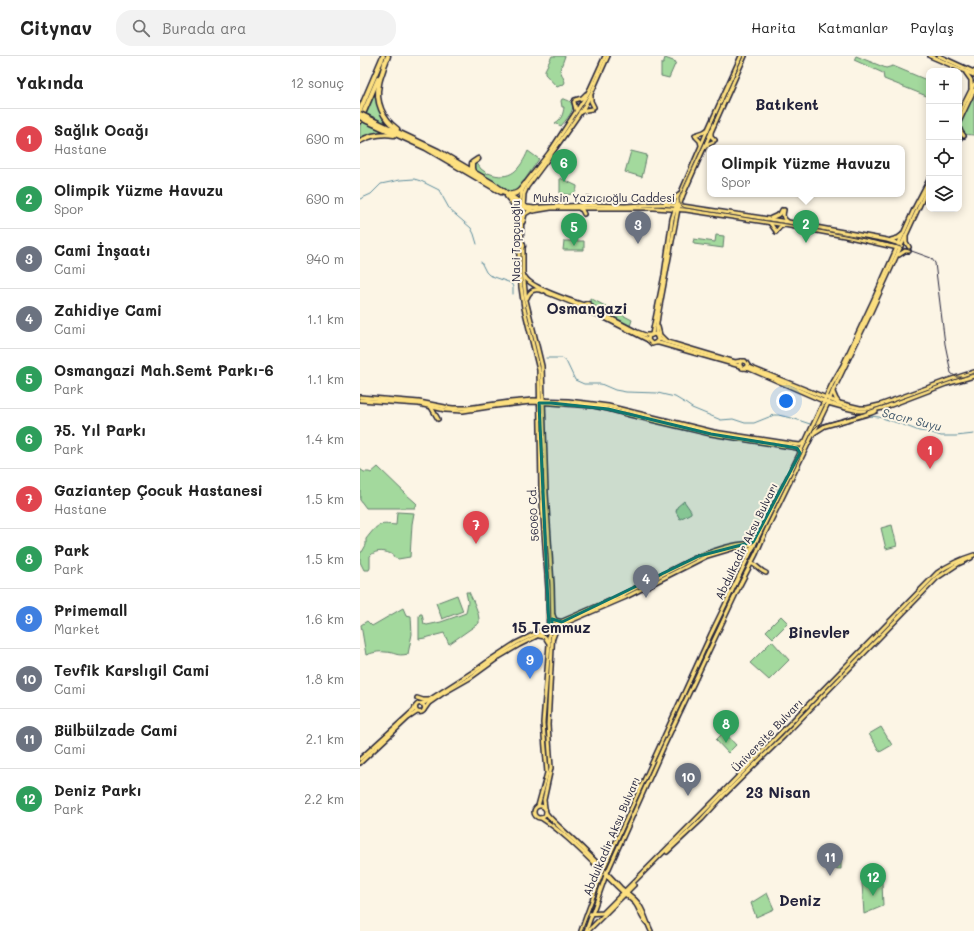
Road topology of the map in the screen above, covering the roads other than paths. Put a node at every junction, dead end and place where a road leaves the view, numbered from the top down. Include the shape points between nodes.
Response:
1 (383, 56) edge
2 (388, 56) edge
3 (605, 56) edge
4 (608, 56) edge
5 (741, 56) edge
6 (744, 56) edge
7 (930, 56) edge
8 (938, 56) edge
9 (385, 62) junction
10 (962, 68) junction
11 (974, 69) edge
12 (974, 74) edge
13 (974, 84) edge
14 (972, 90) edge
15 (589, 94) junction
16 (962, 108) edge
17 (360, 110) edge
18 (577, 113) junction
19 (360, 114) edge
20 (962, 115) edge
21 (360, 117) edge
22 (367, 119) junction
23 (360, 121) edge
24 (710, 130) junction
25 (962, 133) edge
26 (964, 136) dead end
27 (360, 141) edge
28 (414, 141) junction
29 (703, 146) junction
30 (478, 159) dead end
31 (473, 172) junction
32 (525, 184) junction
33 (926, 186) edge
34 (926, 191) edge
35 (524, 194) junction
36 (681, 194) junction
37 (508, 195) junction
38 (660, 204) junction
39 (521, 205) junction
40 (689, 206) junction
41 (577, 207) junction
42 (593, 207) junction
43 (677, 207) junction
44 (665, 208) junction
45 (533, 209) junction
46 (686, 210) junction
47 (519, 216) junction
48 (676, 216) junction
49 (672, 219) junction
50 (769, 220) junction
51 (523, 222) junction
52 (788, 222) junction
53 (785, 225) junction
54 (905, 233) junction
55 (888, 240) junction
56 (901, 244) junction
57 (885, 245) junction
58 (523, 246) junction
59 (899, 248) junction
60 (895, 257) junction
61 (523, 272) junction
62 (526, 300) junction
63 (591, 306) junction
64 (583, 307) junction
65 (588, 312) junction
66 (657, 325) junction
67 (651, 335) junction
68 (657, 336) junction
69 (648, 340) junction
70 (667, 342) junction
71 (655, 344) junction
72 (741, 361) junction
73 (747, 364) junction
74 (740, 366) junction
75 (745, 368) junction
76 (974, 372) edge
77 (974, 376) edge
78 (833, 391) junction
79 (541, 393) junction
80 (816, 397) junction
81 (360, 399) edge
82 (825, 400) junction
83 (533, 401) junction
84 (829, 401) junction
85 (541, 402) junction
86 (551, 402) junction
87 (838, 404) junction
88 (431, 407) junction
89 (539, 408) junction
90 (883, 408) junction
91 (823, 410) junction
92 (543, 411) junction
93 (438, 419) dead end
94 (813, 434) junction
95 (805, 442) junction
96 (798, 446) junction
97 (800, 453) junction
98 (758, 537) junction
99 (746, 544) junction
100 (753, 547) junction
101 (758, 549) junction
102 (756, 554) junction
103 (974, 556) edge
104 (751, 563) junction
105 (766, 574) dead end
106 (552, 614) junction
107 (581, 615) junction
108 (549, 618) junction
109 (561, 624) junction
110 (551, 628) junction
111 (542, 630) junction
112 (536, 636) junction
113 (552, 641) junction
114 (549, 644) junction
115 (417, 698) dead end
116 (430, 700) junction
117 (421, 704) junction
118 (415, 707) junction
119 (424, 710) junction
120 (417, 712) junction
121 (360, 759) edge
122 (360, 763) edge
123 (538, 806) junction
124 (545, 808) junction
125 (546, 813) junction
126 (541, 818) junction
127 (603, 871) junction
128 (606, 874) junction
129 (627, 892) junction
130 (621, 898) junction
131 (587, 914) junction
132 (593, 914) junction
133 (598, 921) junction
134 (581, 931) edge
135 (587, 931) edge
136 (651, 931) edge

1 - 17 highway
2 - 9 highway
3 - 15 main road, Naci Topçuoğlu
4 - 15 main road, Naci Topçuoğlu
5 - 24 main road
6 - 24 main road
7 - 10 main road
8 - 10 main road
9 - 23 highway
9 - 28 highway via 378,90 380,106 394,127
10 - 11 main road
10 - 12 main road
10 - 14 main road via 971,80
13 - 14 main road
14 - 16 main road
14 - 20 main road
15 - 18 main road, Naci Topçuoğlu
15 - 18 main road via 575,101
15 - 18 main road via 593,108
18 - 32 main road, Naci Topçuoğlu
18 - 35 main road, Naci Topçuoğlu
19 - 22 highway, bridge
21 - 22 highway, bridge
22 - 28 highway
24 - 29 main road
24 - 29 main road via 714,141
24 - 29 main road via 696,136
25 - 26 main road
27 - 28 highway via 374,135 389,134
28 - 31 highway via 432,148
28 - 37 highway
29 - 36 main road
30 - 31 highway via 472,164
31 - 37 highway
32 - 37 highway via 517,193
32 - 39 main road, Naci Topçuoğlu
33 - 54 main road, Abdulkadir Aksu Bulvarı
34 - 54 main road, Abdulkadir Aksu Bulvarı
35 - 39 main road, Naci Topçuoğlu
35 - 45 main road via 526,203
36 - 38 main road via 671,201
36 - 40 main road via 684,203
36 - 43 main road
37 - 39 highway
37 - 47 highway
38 - 42 main road, Muhsin Yazıcıoğlu Caddesi
38 - 43 main road, Muhsin Yazıcıoğlu Caddesi
39 - 45 main road, Muhsin Yazıcıoğlu Caddesi
39 - 47 main road, Naci Topçuoğlu
39 - 51 main road, Naci Topçuoğlu
39 - 58 highway
40 - 43 main road, Muhsin Yazıcıoğlu Caddesi
40 - 50 main road, Muhsin Yazıcıoğlu Caddesi
41 - 42 main road, Muhsin Yazıcıoğlu Caddesi
41 - 42 main road via 585,214
41 - 42 main road via 587,199
41 - 45 main road, Muhsin Yazıcıoğlu Caddesi
42 - 44 main road, Muhsin Yazıcıoğlu Caddesi
43 - 44 main road, Muhsin Yazıcıoğlu Caddesi
43 - 46 main road, Muhsin Yazıcıoğlu Caddesi
43 - 48 main road
43 - 49 main road
44 - 49 main road via 670,212
45 - 51 main road via 525,214
46 - 48 main road
46 - 50 main road, Muhsin Yazıcıoğlu Caddesi
47 - 79 main road, Naci Topçuoğlu via 521,287
48 - 66 main road
49 - 67 main road via 664,275
50 - 52 main road, Muhsin Yazıcıoğlu Caddesi
50 - 52 main road via 783,210 784,218
50 - 53 main road, Muhsin Yazıcıoğlu Caddesi
50 - 53 main road via 776,231
51 - 58 main road, Naci Topçuoğlu
52 - 55 main road, Muhsin Yazıcıoğlu Caddesi
53 - 57 main road, Muhsin Yazıcıoğlu Caddesi
54 - 55 main road via 901,237
54 - 56 main road, Abdulkadir Aksu Bulvarı
54 - 60 main road via 909,249
55 - 56 main road, Muhsin Yazıcıoğlu Caddesi
56 - 59 main road, Abdulkadir Aksu Bulvarı
57 - 59 main road, Muhsin Yazıcıoğlu Caddesi
57 - 60 main road via 892,248
58 - 61 main road, Naci Topçuoğlu
59 - 60 main road, Abdulkadir Aksu Bulvarı
60 - 78 main road, Abdulkadir Aksu Bulvarı
60 - 82 main road, Abdulkadir Aksu Bulvarı
61 - 62 main road, Naci Topçuoğlu
61 - 64 main road via 527,280 536,286
62 - 64 main road via 529,293 537,289
62 - 79 main road, Naci Topçuoğlu via 542,366
63 - 64 main road via 588,304
63 - 65 main road
63 - 67 main road via 637,332
64 - 65 main road via 584,311
65 - 69 main road
66 - 68 main road
66 - 70 main road via 660,335
67 - 68 main road
67 - 69 main road
68 - 70 main road
68 - 71 main road
69 - 71 main road
70 - 72 main road via 735,362
71 - 74 main road
72 - 73 main road via 745,360
72 - 74 main road
73 - 75 main road
73 - 82 main road
74 - 75 main road
75 - 80 main road
76 - 87 main road via 872,407 860,408
77 - 90 main road
78 - 84 main road, Abdulkadir Aksu Bulvarı
78 - 87 main road
79 - 83 main road
79 - 85 main road, Naci Topçuoğlu
79 - 86 main road
80 - 82 main road
80 - 91 main road
81 - 83 main road via 419,402 463,408
81 - 88 main road
82 - 84 main road
82 - 91 main road, Abdulkadir Aksu Bulvarı
83 - 85 main road
83 - 88 main road via 463,411
83 - 89 main road
84 - 87 main road
84 - 91 main road, Abdulkadir Aksu Bulvarı
85 - 86 main road
85 - 89 main road, 56060 Cd.
85 - 92 main road, 56060 Cd.
86 - 92 main road
86 - 96 main road via 608,406 714,432
87 - 90 main road via 859,411
87 - 91 main road
88 - 93 main road
89 - 108 main road, 56060 Cd.
90 - 94 main road via 825,426
91 - 94 main road, Abdulkadir Aksu Bulvarı
91 - 95 main road, Abdulkadir Aksu Bulvarı
92 - 106 main road, 56060 Cd.
94 - 101 main road, Abdulkadir Aksu Bulvarı
95 - 96 main road
95 - 97 main road, Abdulkadir Aksu Bulvarı
96 - 97 main road
97 - 98 main road, Abdulkadir Aksu Bulvarı
98 - 99 main road via 754,542
98 - 100 main road, Abdulkadir Aksu Bulvarı
99 - 100 main road
99 - 107 main road via 722,548 699,556
100 - 101 main road
100 - 102 main road
100 - 107 main road via 734,548 707,556 626,597
100 - 127 main road, Abdulkadir Aksu Bulvarı
101 - 102 main road, Abdulkadir Aksu Bulvarı
102 - 104 main road, Abdulkadir Aksu Bulvarı
103 - 129 main road, Üniversite Bulvarı via 937,578 784,736
103 - 129 main road, Üniversite Bulvarı via 965,558 937,574
104 - 105 main road
104 - 128 main road, Abdulkadir Aksu Bulvarı
106 - 109 main road
106 - 110 main road, 56060 Cd.
107 - 109 main road
108 - 110 main road, 56060 Cd.
108 - 111 main road
109 - 110 main road
109 - 113 main road
110 - 111 main road
110 - 112 main road
110 - 113 main road
110 - 114 main road
111 - 116 main road via 516,643
112 - 114 main road via 545,636
112 - 119 main road via 442,694
113 - 124 main road via 548,725 551,768 544,800
114 - 123 main road via 543,723 547,773
115 - 116 main road
116 - 117 main road
117 - 118 main road
117 - 119 main road
118 - 120 main road
118 - 121 main road
119 - 120 main road
120 - 122 main road
123 - 124 main road
123 - 126 main road via 534,814
124 - 125 main road
125 - 126 main road
125 - 127 main road
126 - 127 main road via 563,833
127 - 128 main road
127 - 131 main road, Abdulkadir Aksu Bulvarı
128 - 129 main road
128 - 132 main road, Abdulkadir Aksu Bulvarı
129 - 130 main road, Üniversite Bulvarı
129 - 130 main road
129 - 132 main road, Üniversite Bulvarı via 603,913
129 - 136 main road via 640,905
130 - 133 main road, Üniversite Bulvarı
131 - 132 main road, Üniversite Bulvarı
131 - 134 main road
132 - 133 main road via 598,916
132 - 135 main road, Abdulkadir Aksu Bulvarı
133 - 135 main road, Üniversite Bulvarı

